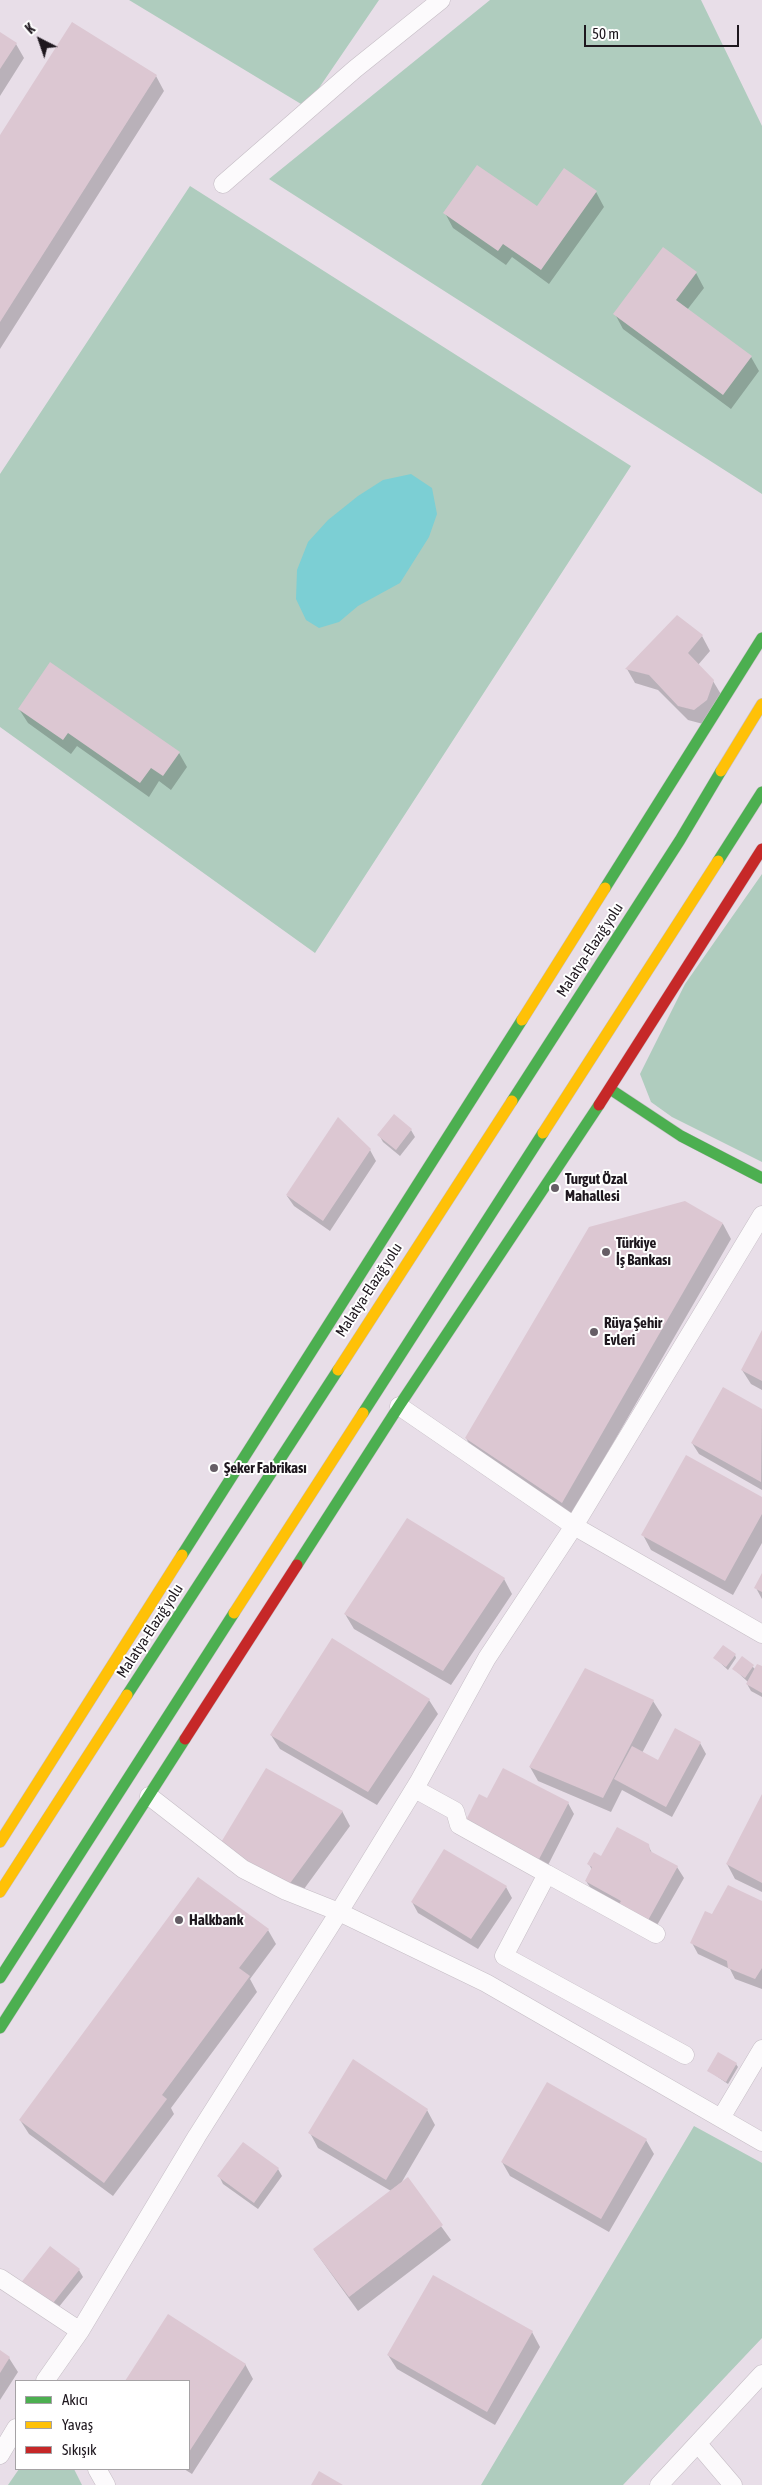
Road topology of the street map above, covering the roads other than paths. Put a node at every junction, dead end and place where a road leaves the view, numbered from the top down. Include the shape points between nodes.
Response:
1 (441, 0) edge
2 (223, 184) dead end
3 (762, 638) edge
4 (762, 704) edge
5 (762, 792) edge
6 (761, 852) edge
7 (610, 1089) junction
8 (762, 1178) edge
9 (762, 1215) edge
10 (399, 1406) junction
11 (574, 1526) junction
12 (762, 1634) edge
13 (415, 1789) junction
14 (149, 1796) junction
15 (0, 1842) edge
16 (547, 1874) junction
17 (0, 1892) edge
18 (340, 1912) junction
19 (656, 1934) dead end
20 (0, 1978) edge
21 (0, 2028) edge
22 (762, 2049) edge
23 (685, 2055) dead end
24 (720, 2118) junction
25 (762, 2142) edge
26 (0, 2278) edge
27 (80, 2331) junction
28 (762, 2374) edge
29 (46, 2380) edge
30 (15, 2430) edge
31 (698, 2444) junction
32 (0, 2455) edge
33 (98, 2470) edge
34 (106, 2485) edge
35 (659, 2485) edge
36 (733, 2485) edge

1 - 2 street via 355,69
3 - 15 main road
4 - 17 main road, Malatya-Elazığ yolu via 680,840
5 - 20 main road
6 - 7 main road
7 - 8 main road via 681,1136
7 - 10 main road
9 - 11 street
10 - 11 street
10 - 14 main road
11 - 12 street
11 - 13 street via 487,1658
13 - 16 street via 455,1811 458,1825
13 - 18 street
14 - 18 street via 244,1869 286,1891
14 - 21 main road
16 - 19 street
16 - 23 street via 504,1956
18 - 24 street via 486,1983
18 - 27 street via 197,2136
22 - 24 street
24 - 25 street
26 - 27 street
27 - 29 street
28 - 31 street
30 - 32 street
31 - 35 street
31 - 36 street
33 - 34 street

